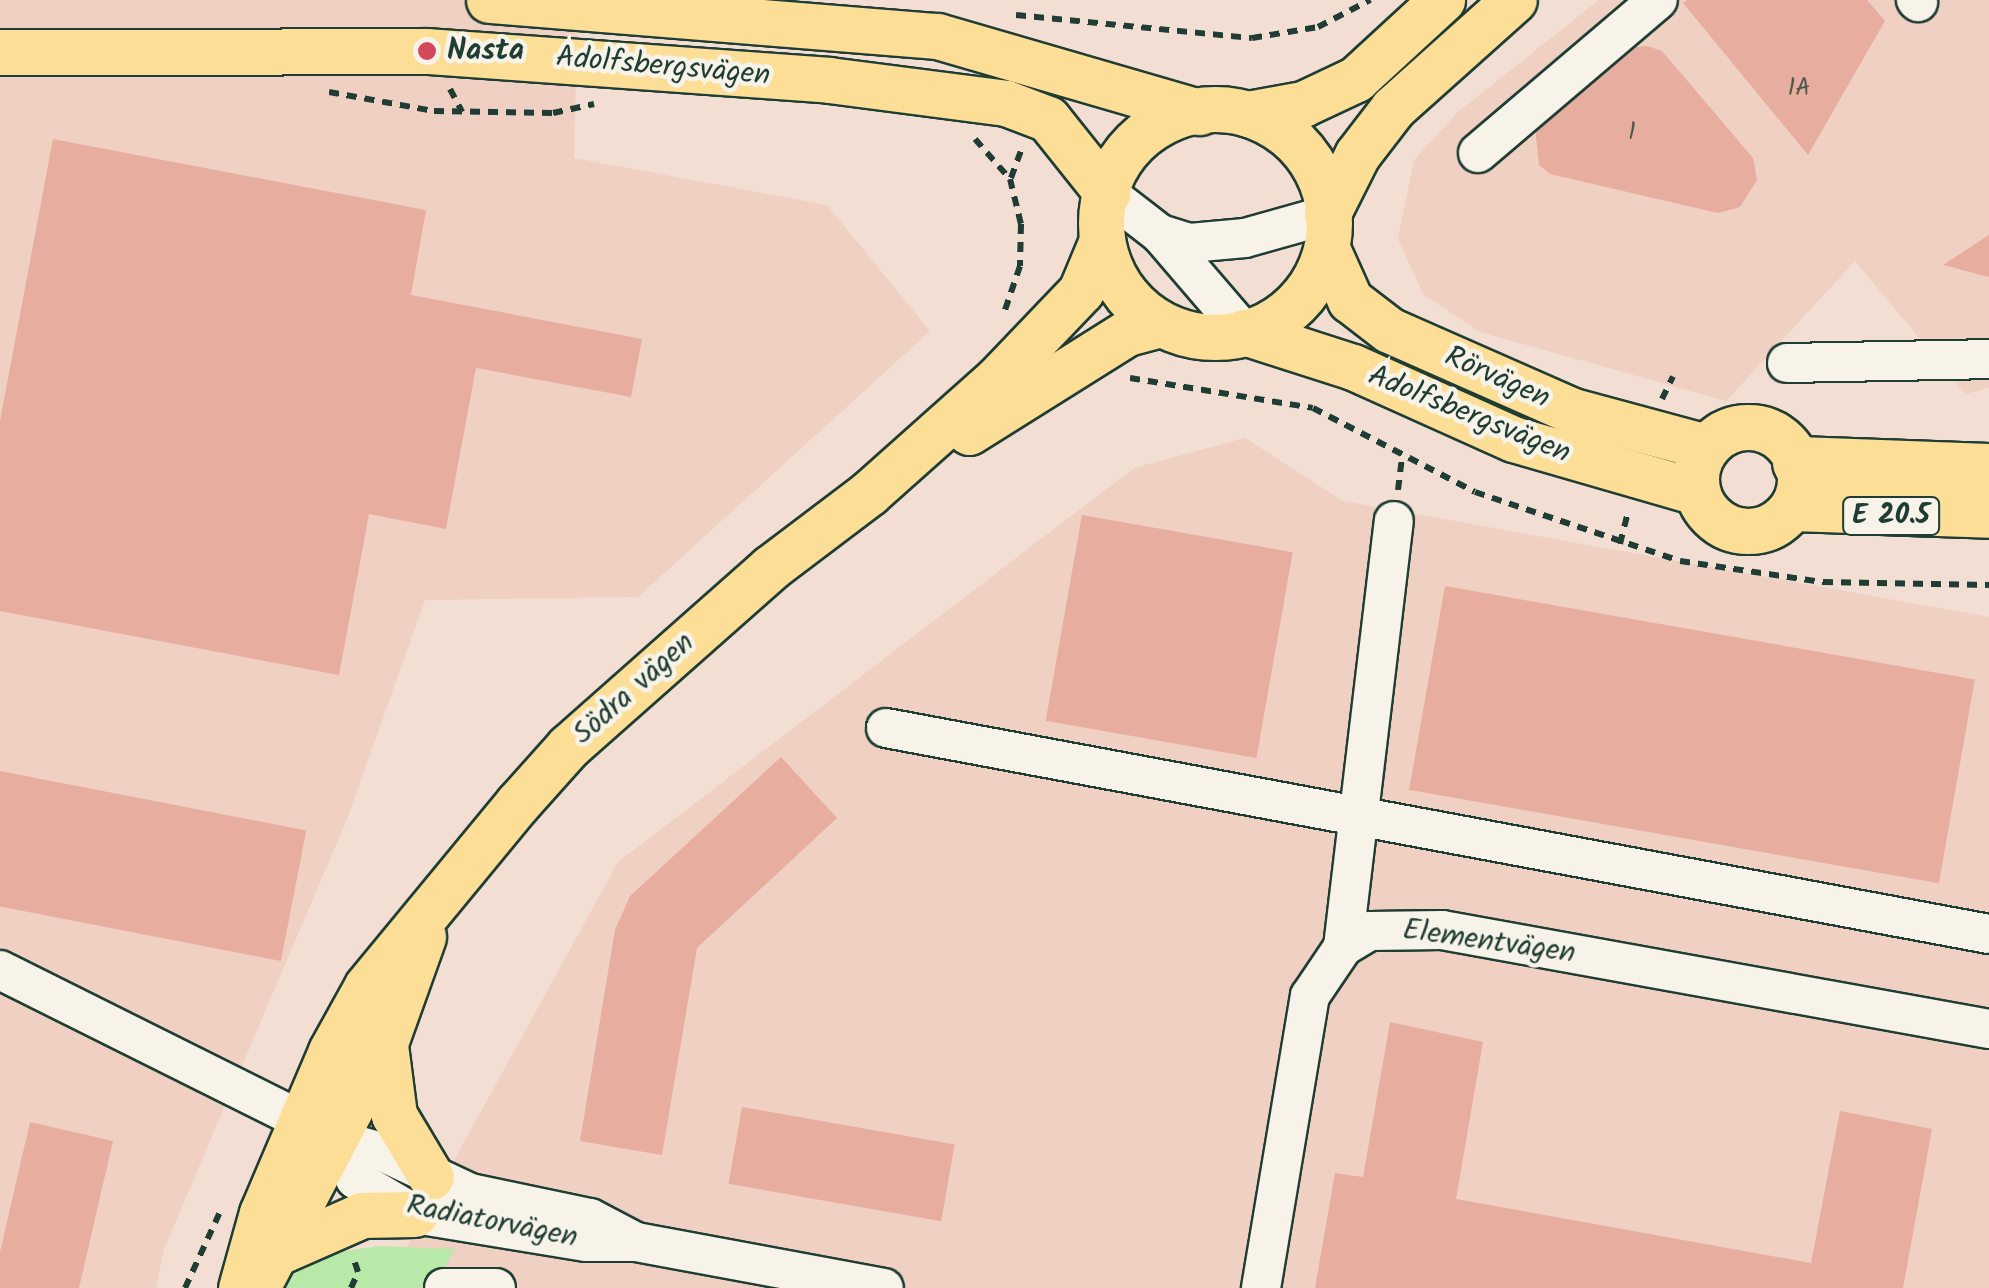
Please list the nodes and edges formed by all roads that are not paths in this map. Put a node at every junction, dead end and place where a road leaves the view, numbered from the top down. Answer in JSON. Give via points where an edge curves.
{"nodes":[{"id":1,"x":490,"y":0,"type":"edge"},
{"id":2,"x":504,"y":0,"type":"edge"},
{"id":3,"x":1442,"y":0,"type":"edge"},
{"id":4,"x":1514,"y":0,"type":"edge"},
{"id":5,"x":1658,"y":0,"type":"edge"},
{"id":6,"x":0,"y":52,"type":"edge"},
{"id":7,"x":499,"y":55,"type":"junction"},
{"id":8,"x":1199,"y":112,"type":"junction"},
{"id":9,"x":1248,"y":114,"type":"junction"},
{"id":10,"x":1478,"y":153,"type":"dead end"},
{"id":11,"x":1107,"y":193,"type":"junction"},
{"id":12,"x":1328,"y":233,"type":"junction"},
{"id":13,"x":1160,"y":234,"type":"junction"},
{"id":14,"x":1101,"y":244,"type":"junction"},
{"id":15,"x":1156,"y":324,"type":"junction"},
{"id":16,"x":1244,"y":332,"type":"junction"},
{"id":17,"x":1989,"y":359,"type":"edge"},
{"id":18,"x":1787,"y":363,"type":"dead end"},
{"id":19,"x":1706,"y":447,"type":"junction"},
{"id":20,"x":1989,"y":470,"type":"edge"},
{"id":21,"x":1796,"y":486,"type":"junction"},
{"id":22,"x":868,"y":492,"type":"junction"},
{"id":23,"x":1696,"y":492,"type":"junction"},
{"id":24,"x":1989,"y":515,"type":"edge"},
{"id":25,"x":1394,"y":521,"type":"dead end"},
{"id":26,"x":886,"y":728,"type":"dead end"},
{"id":27,"x":1354,"y":812,"type":"junction"},
{"id":28,"x":431,"y":916,"type":"junction"},
{"id":29,"x":1989,"y":934,"type":"edge"},
{"id":30,"x":1343,"y":947,"type":"junction"},
{"id":31,"x":2,"y":978,"type":"edge"},
{"id":32,"x":1989,"y":1029,"type":"edge"},
{"id":33,"x":385,"y":1043,"type":"junction"},
{"id":34,"x":320,"y":1130,"type":"junction"},
{"id":35,"x":423,"y":1195,"type":"junction"},
{"id":36,"x":267,"y":1270,"type":"edge"},
{"id":37,"x":241,"y":1288,"type":"edge"},
{"id":38,"x":444,"y":1288,"type":"edge"},
{"id":39,"x":496,"y":1288,"type":"edge"},
{"id":40,"x":884,"y":1288,"type":"edge"},
{"id":41,"x":1261,"y":1288,"type":"edge"}],
"edges":[{"from":1,"to":2,"type":"main road","name":"Adolfsbergsvägen"},
{"from":2,"to":7,"type":"main road"},
{"from":2,"to":8,"type":"main road","name":"Adolfsbergsvägen","via":[[938,36]]},
{"from":3,"to":9,"type":"main road","via":[[1356,79],[1304,104]]},
{"from":4,"to":12,"type":"main road","via":[[1393,108],[1357,156]]},
{"from":5,"to":10,"type":"street"},
{"from":6,"to":7,"type":"main road","name":"Adolfsbergsvägen","via":[[200,48]]},
{"from":7,"to":11,"type":"main road","name":"Adolfsbergsvägen","via":[[829,80],[1006,103],[1048,119]]},
{"from":8,"to":9,"type":"main road"},
{"from":8,"to":11,"type":"main road","via":[[1137,138]]},
{"from":9,"to":12,"type":"main road","name":"Rörvägen","via":[[1286,130],[1312,160]]},
{"from":11,"to":13,"type":"street"},
{"from":11,"to":14,"type":"main road"},
{"from":12,"to":13,"type":"street","via":[[1190,242]]},
{"from":12,"to":16,"type":"main road","via":[[1320,276],[1295,304]]},
{"from":12,"to":19,"type":"main road","name":"Rörvägen","via":[[1350,300],[1389,330],[1572,411]]},
{"from":13,"to":16,"type":"street"},
{"from":14,"to":15,"type":"main road","via":[[1124,296]]},
{"from":14,"to":22,"type":"main road","name":"Södra vägen","via":[[1067,308]]},
{"from":15,"to":16,"type":"main road","name":"Adolfsbergsvägen"},
{"from":15,"to":22,"type":"main road","name":"Södra vägen","via":[[1127,333]]},
{"from":16,"to":23,"type":"main road","name":"Adolfsbergsvägen","via":[[1353,368],[1513,439]]},
{"from":17,"to":18,"type":"street"},
{"from":19,"to":21,"type":"main road","via":[[1728,430],[1758,428],[1781,438]]},
{"from":19,"to":23,"type":"main road"},
{"from":20,"to":21,"type":"highway","number":"E 20.5"},
{"from":21,"to":23,"type":"main road","via":[[1771,528],[1738,532],[1713,520]]},
{"from":21,"to":24,"type":"main road","number":"E 20.5"},
{"from":22,"to":28,"type":"main road","name":"Södra vägen","via":[[770,568],[568,747]]},
{"from":25,"to":27,"type":"street"},
{"from":26,"to":27,"type":"street"},
{"from":27,"to":29,"type":"street"},
{"from":27,"to":30,"type":"street"},
{"from":28,"to":33,"type":"main road","name":"Södra vägen"},
{"from":28,"to":34,"type":"main road","name":"Södra vägen","via":[[367,986]]},
{"from":30,"to":32,"type":"street","name":"Elementvägen","via":[[1370,931],[1442,930]]},
{"from":30,"to":41,"type":"street","via":[[1310,996]]},
{"from":31,"to":34,"type":"street"},
{"from":33,"to":34,"type":"main road","name":"Södra vägen"},
{"from":33,"to":35,"type":"main road","via":[[394,1114]]},
{"from":34,"to":35,"type":"street","name":"Radiatorvägen","via":[[355,1179]]},
{"from":34,"to":36,"type":"main road","name":"Södra vägen"},
{"from":34,"to":37,"type":"main road","name":"Södra vägen","via":[[262,1213]]},
{"from":35,"to":36,"type":"main road","via":[[362,1215]]},
{"from":35,"to":40,"type":"street","name":"Radiatorvägen","via":[[586,1242],[636,1242]]},
{"from":38,"to":39,"type":"street"}]}
